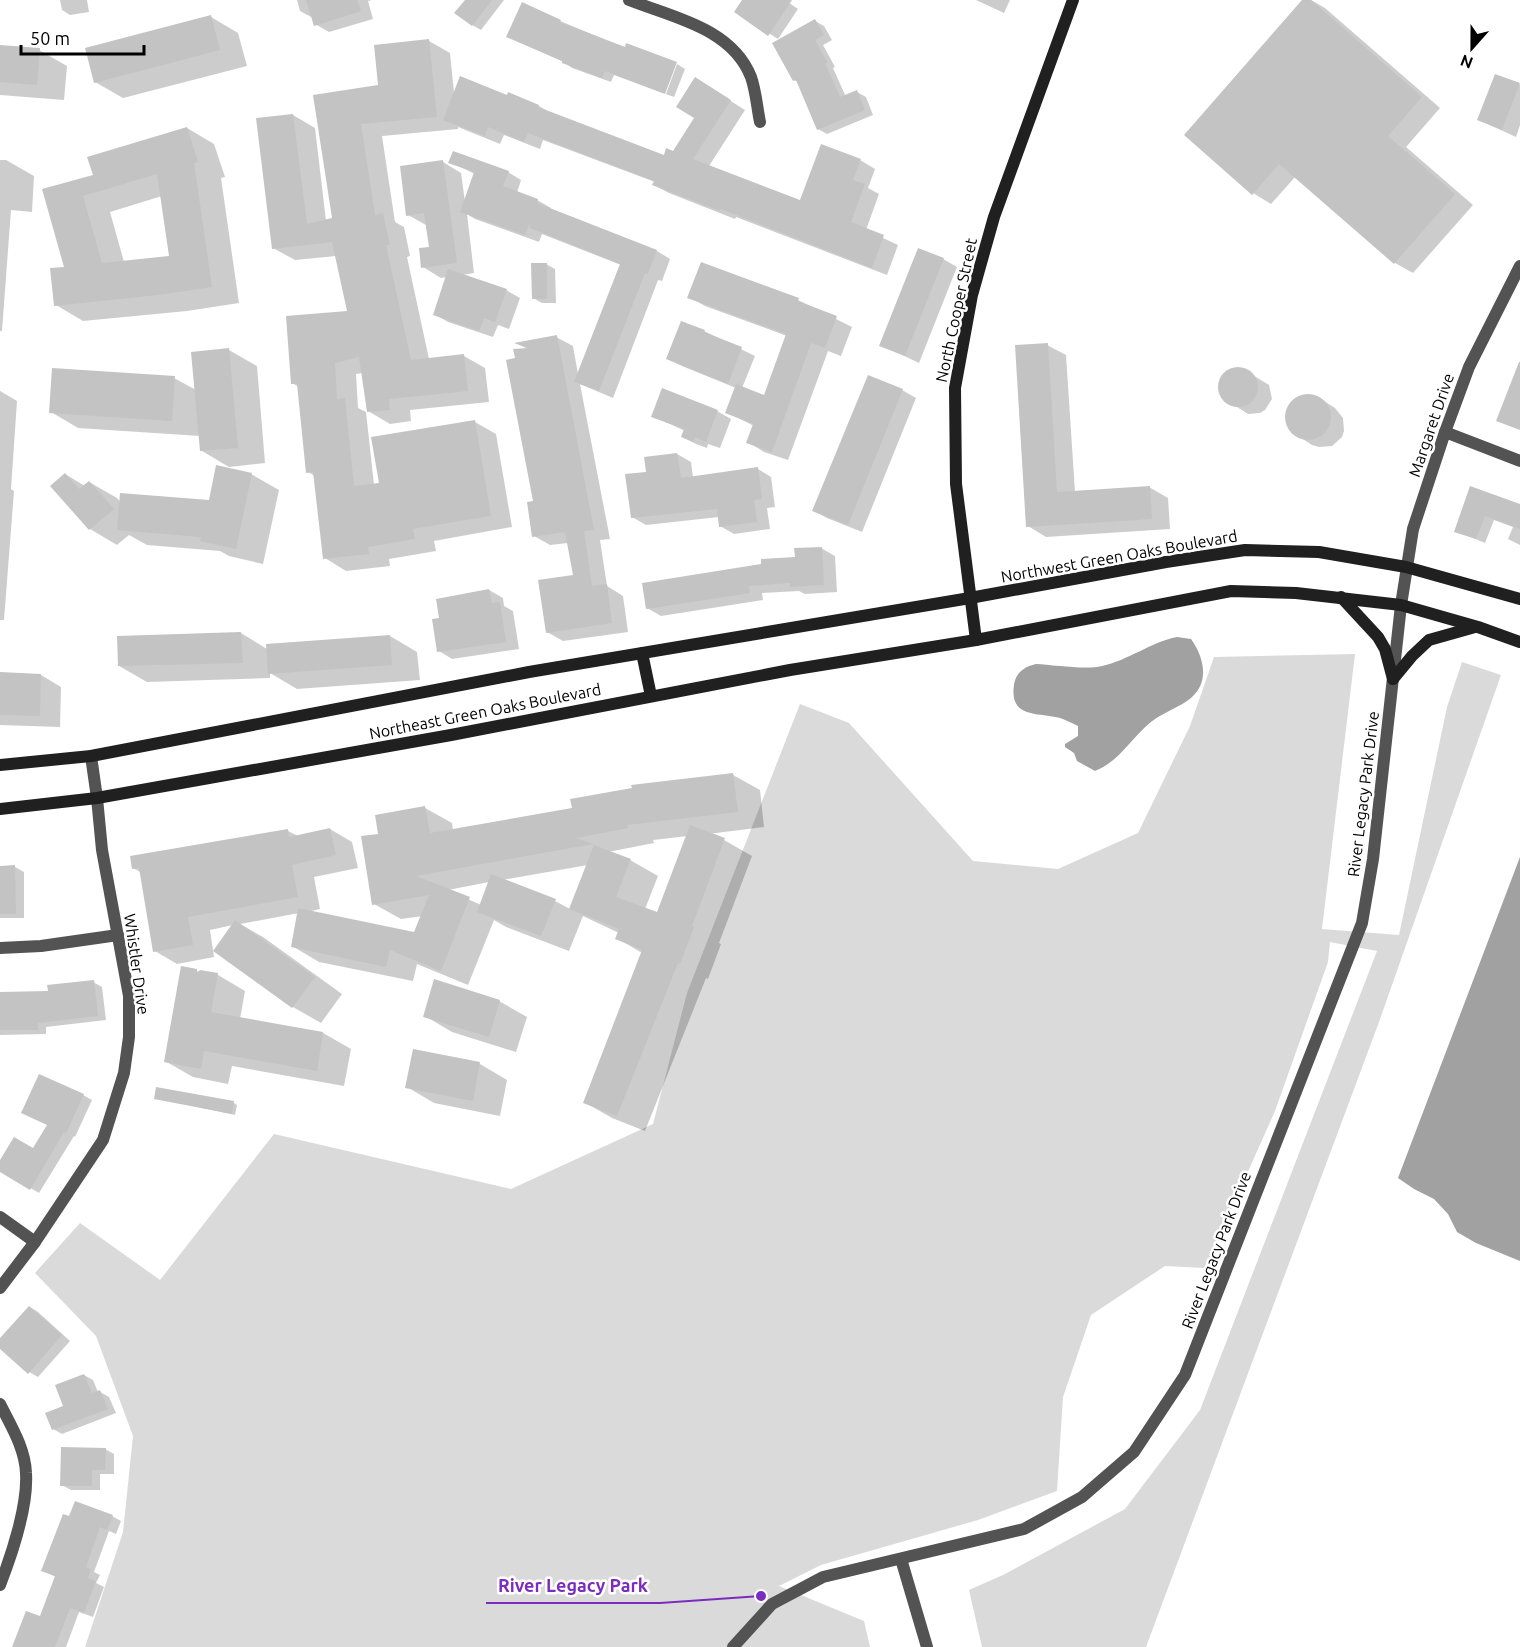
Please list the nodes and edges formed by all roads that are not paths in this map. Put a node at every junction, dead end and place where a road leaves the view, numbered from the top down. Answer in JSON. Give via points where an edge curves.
{"nodes":[{"id":1,"x":629,"y":0,"type":"edge"},
{"id":2,"x":1073,"y":0,"type":"edge"},
{"id":3,"x":760,"y":123,"type":"dead end"},
{"id":4,"x":1520,"y":266,"type":"edge"},
{"id":5,"x":1445,"y":432,"type":"junction"},
{"id":6,"x":1520,"y":461,"type":"edge"},
{"id":7,"x":1406,"y":567,"type":"junction"},
{"id":8,"x":1341,"y":597,"type":"junction"},
{"id":9,"x":970,"y":598,"type":"junction"},
{"id":10,"x":1520,"y":599,"type":"edge"},
{"id":11,"x":1401,"y":605,"type":"junction"},
{"id":12,"x":1478,"y":627,"type":"junction"},
{"id":13,"x":976,"y":640,"type":"junction"},
{"id":14,"x":1520,"y":642,"type":"edge"},
{"id":15,"x":642,"y":653,"type":"junction"},
{"id":16,"x":1393,"y":679,"type":"junction"},
{"id":17,"x":651,"y":696,"type":"junction"},
{"id":18,"x":91,"y":756,"type":"junction"},
{"id":19,"x":0,"y":765,"type":"edge"},
{"id":20,"x":98,"y":798,"type":"junction"},
{"id":21,"x":0,"y":809,"type":"edge"},
{"id":22,"x":118,"y":935,"type":"junction"},
{"id":23,"x":0,"y":948,"type":"edge"},
{"id":24,"x":0,"y":1217,"type":"edge"},
{"id":25,"x":35,"y":1242,"type":"junction"},
{"id":26,"x":0,"y":1288,"type":"edge"},
{"id":27,"x":0,"y":1404,"type":"edge"},
{"id":28,"x":901,"y":1559,"type":"junction"},
{"id":29,"x":0,"y":1585,"type":"edge"},
{"id":30,"x":732,"y":1647,"type":"edge"},
{"id":31,"x":927,"y":1647,"type":"edge"}],
"edges":[{"from":1,"to":3,"type":"street","via":[[713,32],[745,66]]},
{"from":2,"to":9,"type":"main road","name":"North Cooper Street","via":[[994,217],[972,295],[954,388],[956,484]]},
{"from":4,"to":5,"type":"street","name":"Margaret Drive","via":[[1469,367]]},
{"from":5,"to":6,"type":"street"},
{"from":5,"to":7,"type":"street","name":"Margaret Drive","via":[[1413,529]]},
{"from":7,"to":9,"type":"main road","name":"Northwest Green Oaks Boulevard","via":[[1319,552],[1245,550]]},
{"from":7,"to":10,"type":"main road","name":"Northwest Green Oaks Boulevard"},
{"from":7,"to":11,"type":"street","name":"Margaret Drive"},
{"from":8,"to":11,"type":"main road"},
{"from":8,"to":13,"type":"main road","via":[[1231,591]]},
{"from":8,"to":16,"type":"main road","via":[[1378,637]]},
{"from":9,"to":13,"type":"main road","name":"North Cooper Street"},
{"from":9,"to":15,"type":"main road","name":"Northeast Green Oaks Boulevard"},
{"from":11,"to":12,"type":"main road"},
{"from":11,"to":16,"type":"street","name":"River Legacy Park Drive"},
{"from":12,"to":14,"type":"main road"},
{"from":12,"to":16,"type":"main road","via":[[1430,640]]},
{"from":13,"to":17,"type":"main road","name":"Northeast Green Oaks Boulevard"},
{"from":15,"to":17,"type":"main road"},
{"from":15,"to":18,"type":"main road","name":"Northeast Green Oaks Boulevard"},
{"from":16,"to":28,"type":"street","name":"River Legacy Park Drive","via":[[1362,923],[1185,1375],[1134,1452],[1082,1497],[1024,1529]]},
{"from":17,"to":20,"type":"main road","name":"Northeast Green Oaks Boulevard"},
{"from":18,"to":19,"type":"main road","name":"Northeast Green Oaks Boulevard"},
{"from":18,"to":20,"type":"street","name":"Whistler Drive"},
{"from":20,"to":21,"type":"main road","name":"Northeast Green Oaks Boulevard"},
{"from":20,"to":22,"type":"street","name":"Whistler Drive","via":[[102,850]]},
{"from":22,"to":23,"type":"street"},
{"from":22,"to":25,"type":"street","name":"Whistler Drive","via":[[129,996],[124,1072],[103,1140]]},
{"from":24,"to":25,"type":"street"},
{"from":25,"to":26,"type":"street","name":"Whistler Drive"},
{"from":27,"to":29,"type":"street","via":[[18,1440],[26,1473],[22,1518]]},
{"from":28,"to":30,"type":"street","name":"River Legacy Park Drive","via":[[823,1577],[772,1604]]},
{"from":28,"to":31,"type":"street"}]}
